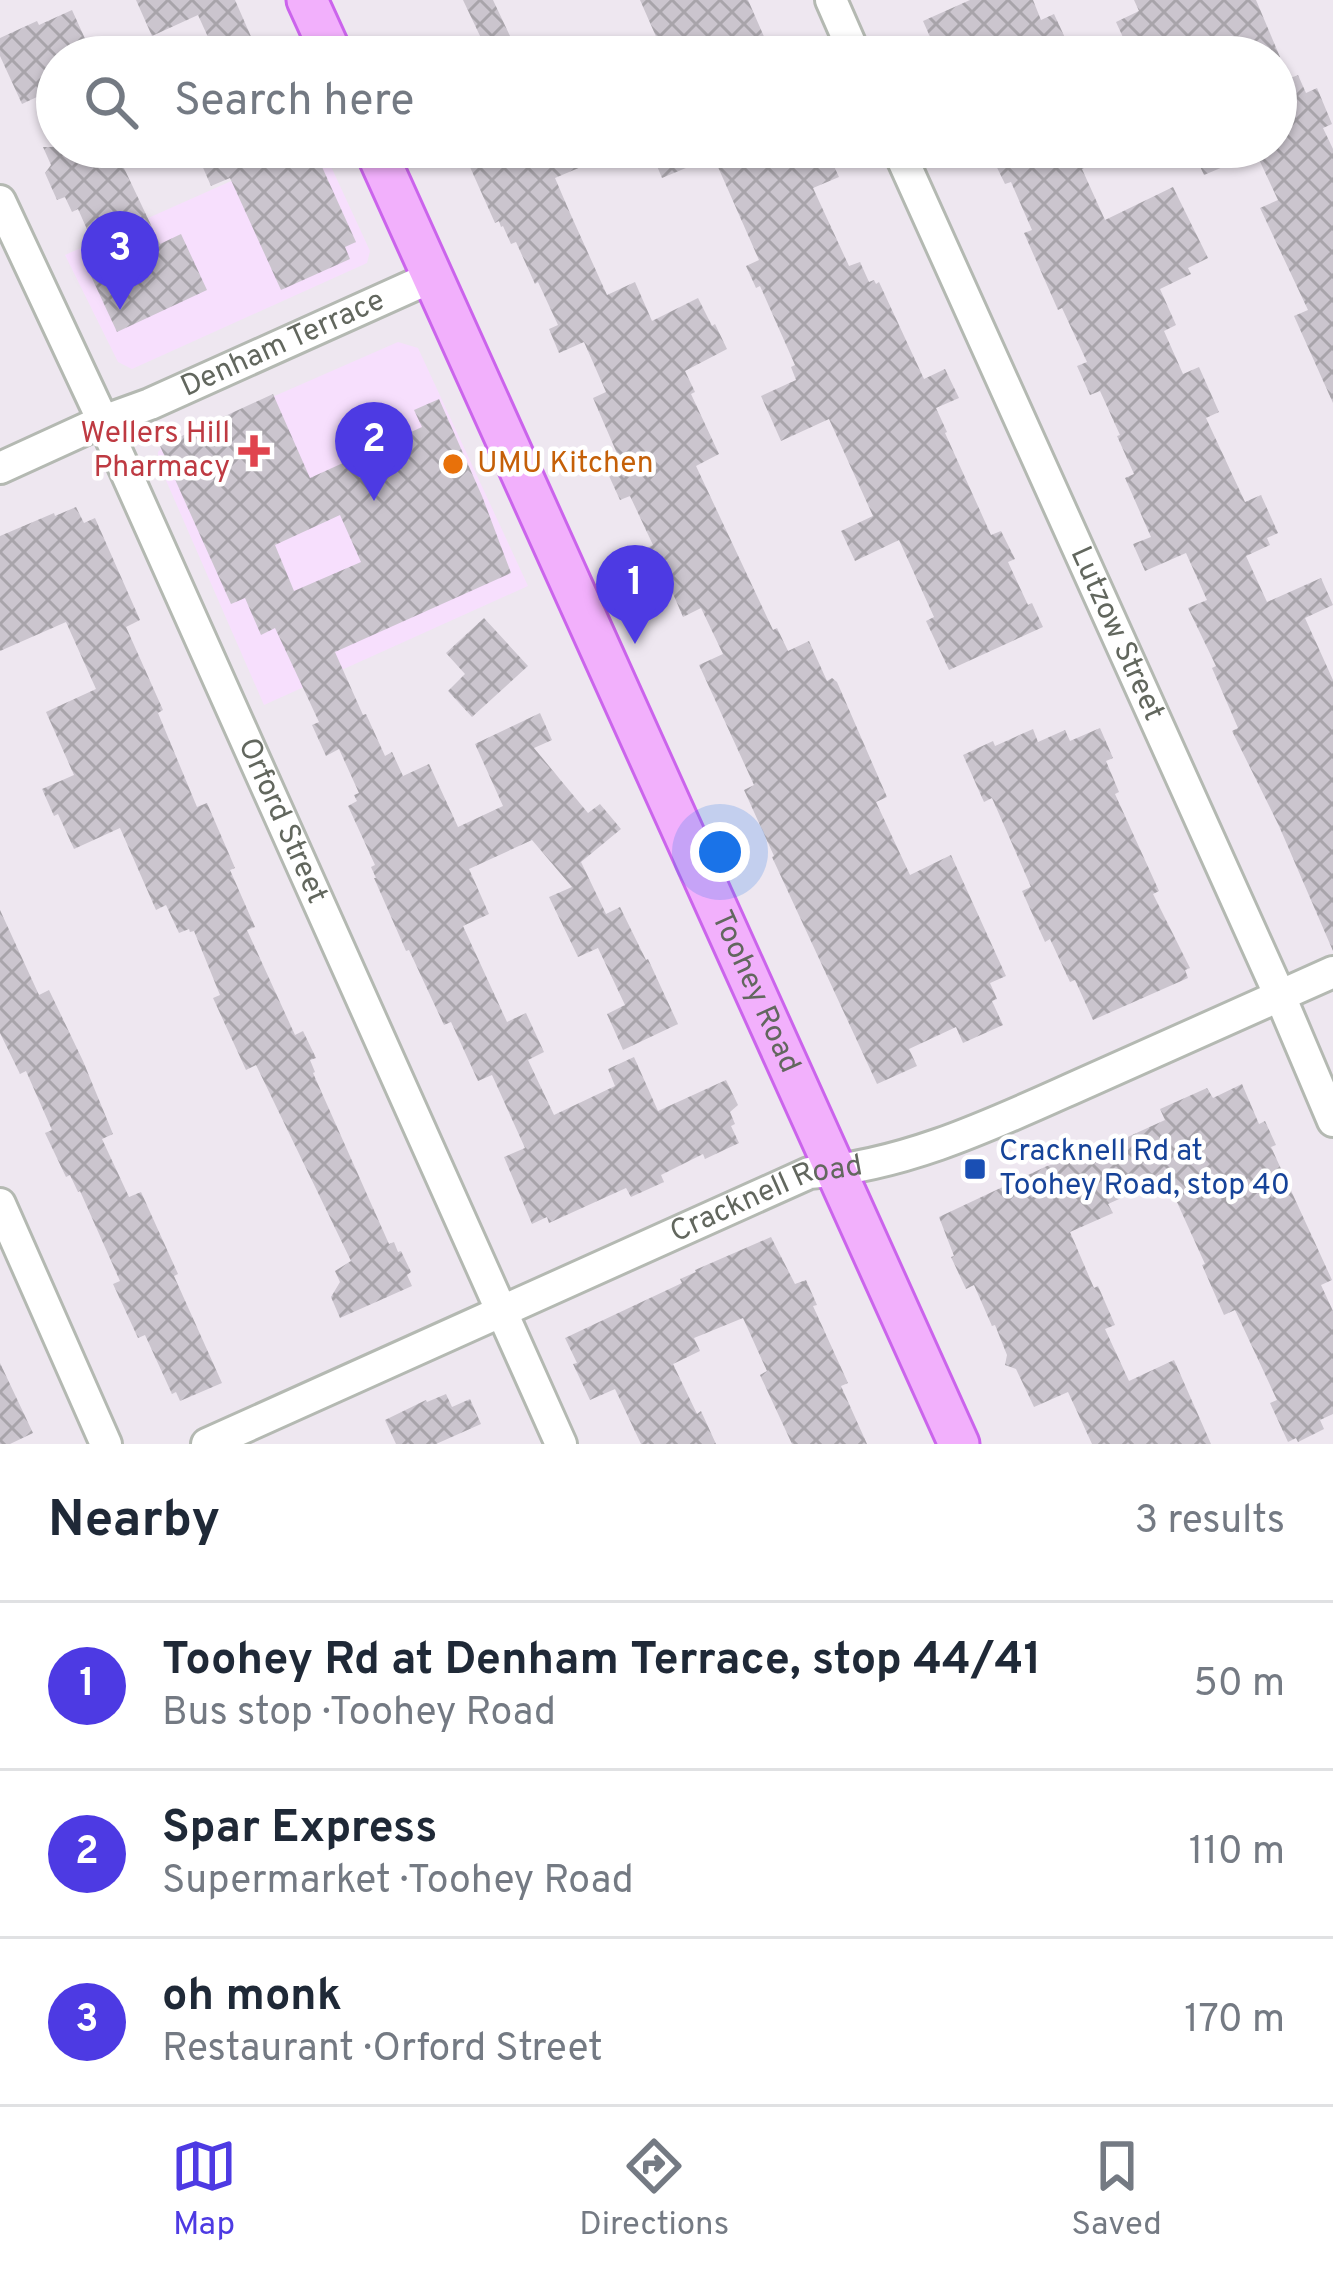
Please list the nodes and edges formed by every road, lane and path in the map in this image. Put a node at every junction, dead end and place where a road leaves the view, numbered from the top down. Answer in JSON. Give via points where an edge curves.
{"nodes":[{"id":1,"x":308,"y":0,"type":"edge"},
{"id":2,"x":831,"y":0,"type":"edge"},
{"id":3,"x":324,"y":36,"type":"edge"},
{"id":4,"x":847,"y":36,"type":"edge"},
{"id":5,"x":383,"y":168,"type":"edge"},
{"id":6,"x":906,"y":168,"type":"edge"},
{"id":7,"x":0,"y":201,"type":"edge"},
{"id":8,"x":432,"y":277,"type":"junction"},
{"id":9,"x":103,"y":421,"type":"junction"},
{"id":10,"x":0,"y":467,"type":"edge"},
{"id":11,"x":1333,"y":972,"type":"edge"},
{"id":12,"x":1280,"y":996,"type":"junction"},
{"id":13,"x":1333,"y":1120,"type":"edge"},
{"id":14,"x":836,"y":1171,"type":"junction"},
{"id":15,"x":0,"y":1204,"type":"edge"},
{"id":16,"x":501,"y":1311,"type":"junction"},
{"id":17,"x":106,"y":1444,"type":"edge"},
{"id":18,"x":207,"y":1444,"type":"edge"},
{"id":19,"x":561,"y":1444,"type":"edge"},
{"id":20,"x":959,"y":1444,"type":"edge"}],
"edges":[{"from":1,"to":3,"type":"main road"},
{"from":2,"to":4,"type":"street"},
{"from":5,"to":8,"type":"main road","name":"Toohey Road"},
{"from":6,"to":12,"type":"street","name":"Lutzow Street"},
{"from":7,"to":9,"type":"street","name":"Orford Street"},
{"from":8,"to":9,"type":"street","name":"Denham Terrace"},
{"from":8,"to":14,"type":"main road","name":"Toohey Road"},
{"from":9,"to":10,"type":"street","name":"Denham Terrace"},
{"from":9,"to":16,"type":"street","name":"Orford Street"},
{"from":11,"to":12,"type":"street","name":"Cracknell Road"},
{"from":12,"to":13,"type":"street","name":"Lutzow Street"},
{"from":12,"to":14,"type":"street","name":"Cracknell Road","via":[[1011,1116],[916,1153]]},
{"from":14,"to":16,"type":"street","name":"Cracknell Road","via":[[809,1173]]},
{"from":14,"to":20,"type":"main road","name":"Toohey Road"},
{"from":15,"to":17,"type":"street"},
{"from":16,"to":18,"type":"street","name":"Cracknell Road"},
{"from":16,"to":19,"type":"street","name":"Orford Street"}]}
